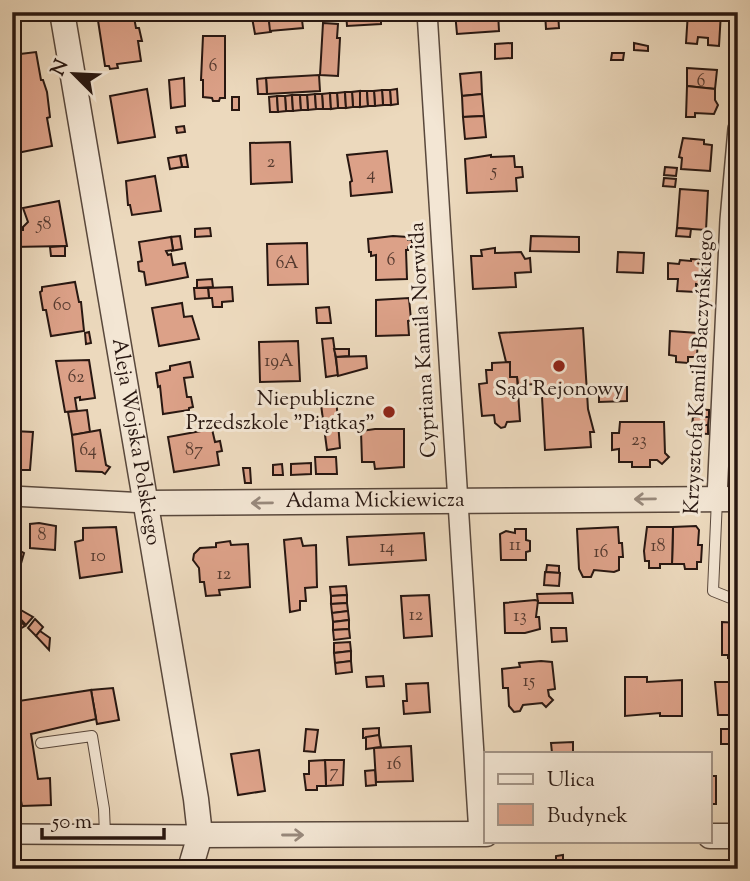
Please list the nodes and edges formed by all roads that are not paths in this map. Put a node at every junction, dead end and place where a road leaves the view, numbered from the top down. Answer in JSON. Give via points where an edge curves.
{"nodes":[{"id":1,"x":62,"y":12,"type":"edge"},
{"id":2,"x":427,"y":12,"type":"edge"},
{"id":3,"x":738,"y":129,"type":"edge"},
{"id":4,"x":12,"y":496,"type":"edge"},
{"id":5,"x":727,"y":498,"type":"edge"},
{"id":6,"x":457,"y":501,"type":"junction"},
{"id":7,"x":146,"y":503,"type":"junction"},
{"id":8,"x":738,"y":601,"type":"edge"},
{"id":9,"x":41,"y":743,"type":"dead end"},
{"id":10,"x":12,"y":834,"type":"edge"},
{"id":11,"x":105,"y":834,"type":"junction"},
{"id":12,"x":482,"y":834,"type":"edge"},
{"id":13,"x":200,"y":835,"type":"junction"},
{"id":14,"x":712,"y":836,"type":"edge"},
{"id":15,"x":738,"y":836,"type":"edge"},
{"id":16,"x":190,"y":869,"type":"edge"}],
"edges":[{"from":1,"to":7,"type":"street","name":"Aleja Wojska Polskiego"},
{"from":2,"to":6,"type":"street","name":"Cypriana Kamila Norwida"},
{"from":3,"to":5,"type":"street","name":"Krzysztofa Kamila Baczyńskiego","via":[[730,220]]},
{"from":4,"to":7,"type":"street","name":"Adama Mickiewicza"},
{"from":5,"to":6,"type":"street","name":"Adama Mickiewicza","one_way":true},
{"from":5,"to":8,"type":"lane","name":"Krzysztofa Kamila Baczyńskiego","via":[[713,591]]},
{"from":6,"to":7,"type":"street","name":"Adama Mickiewicza","one_way":true},
{"from":6,"to":12,"type":"street","name":"Cypriana Kamila Norwida"},
{"from":7,"to":13,"type":"street","name":"Aleja Wojska Polskiego"},
{"from":9,"to":11,"type":"lane","via":[[92,736]]},
{"from":10,"to":11,"type":"street"},
{"from":11,"to":13,"type":"street"},
{"from":13,"to":12,"type":"street","one_way":true},
{"from":13,"to":16,"type":"street","name":"Aleja Wojska Polskiego"},
{"from":14,"to":15,"type":"street"}]}
